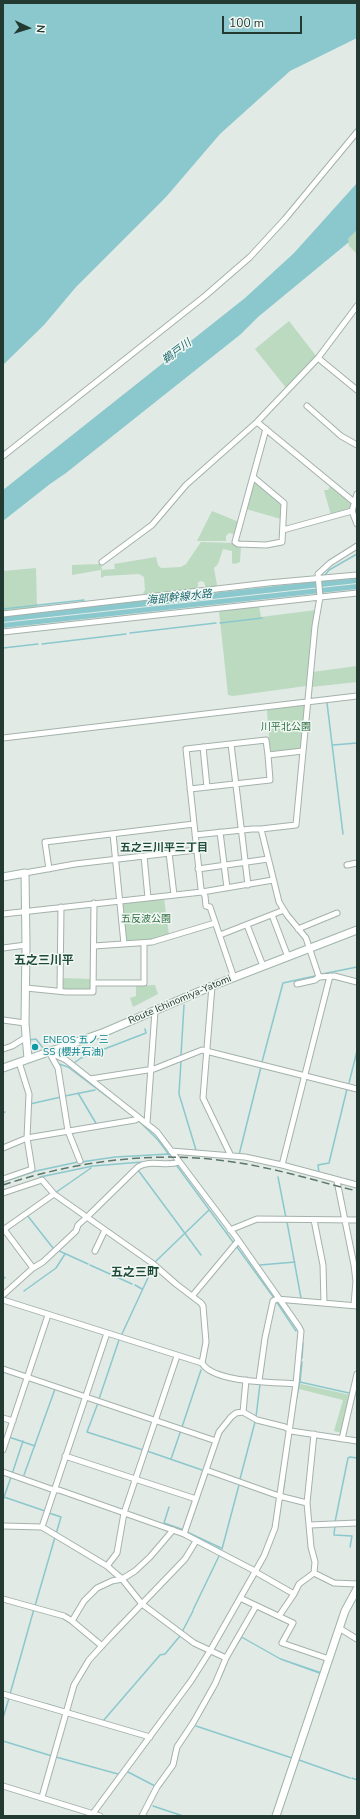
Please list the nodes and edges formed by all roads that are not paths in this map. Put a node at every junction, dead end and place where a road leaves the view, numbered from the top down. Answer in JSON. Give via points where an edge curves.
{"nodes":[{"id":1,"x":357,"y":132,"type":"edge"},
{"id":2,"x":356,"y":308,"type":"edge"},
{"id":3,"x":318,"y":358,"type":"junction"},
{"id":4,"x":357,"y":390,"type":"edge"},
{"id":5,"x":307,"y":406,"type":"dead end"},
{"id":6,"x":257,"y":422,"type":"junction"},
{"id":7,"x":266,"y":429,"type":"junction"},
{"id":8,"x":357,"y":444,"type":"edge"},
{"id":9,"x":3,"y":456,"type":"edge"},
{"id":10,"x":253,"y":477,"type":"junction"},
{"id":11,"x":357,"y":494,"type":"edge"},
{"id":12,"x":354,"y":502,"type":"junction"},
{"id":13,"x":352,"y":511,"type":"junction"},
{"id":14,"x":357,"y":524,"type":"edge"},
{"id":15,"x":283,"y":530,"type":"junction"},
{"id":16,"x":357,"y":546,"type":"edge"},
{"id":17,"x":102,"y":562,"type":"dead end"},
{"id":18,"x":357,"y":575,"type":"edge"},
{"id":19,"x":318,"y":578,"type":"junction"},
{"id":20,"x":357,"y":593,"type":"edge"},
{"id":21,"x":320,"y":596,"type":"junction"},
{"id":22,"x":3,"y":614,"type":"edge"},
{"id":23,"x":3,"y":632,"type":"edge"},
{"id":24,"x":357,"y":696,"type":"edge"},
{"id":25,"x":307,"y":702,"type":"junction"},
{"id":26,"x":3,"y":738,"type":"edge"},
{"id":27,"x":231,"y":744,"type":"junction"},
{"id":28,"x":203,"y":747,"type":"junction"},
{"id":29,"x":303,"y":751,"type":"junction"},
{"id":30,"x":268,"y":755,"type":"junction"},
{"id":31,"x":236,"y":784,"type":"junction"},
{"id":32,"x":207,"y":787,"type":"junction"},
{"id":33,"x":190,"y":788,"type":"junction"},
{"id":34,"x":194,"y":824,"type":"junction"},
{"id":35,"x":261,"y":829,"type":"junction"},
{"id":36,"x":242,"y":830,"type":"junction"},
{"id":37,"x":220,"y":832,"type":"junction"},
{"id":38,"x":113,"y":834,"type":"junction"},
{"id":39,"x":195,"y":835,"type":"junction"},
{"id":40,"x":196,"y":850,"type":"junction"},
{"id":41,"x":169,"y":853,"type":"junction"},
{"id":42,"x":144,"y":856,"type":"junction"},
{"id":43,"x":115,"y":859,"type":"junction"},
{"id":44,"x":268,"y":859,"type":"junction"},
{"id":45,"x":245,"y":862,"type":"junction"},
{"id":46,"x":357,"y":863,"type":"edge"},
{"id":47,"x":224,"y":865,"type":"junction"},
{"id":48,"x":347,"y":865,"type":"dead end"},
{"id":49,"x":50,"y":869,"type":"junction"},
{"id":50,"x":198,"y":869,"type":"junction"},
{"id":51,"x":25,"y":873,"type":"junction"},
{"id":52,"x":3,"y":877,"type":"edge"},
{"id":53,"x":273,"y":880,"type":"junction"},
{"id":54,"x":248,"y":885,"type":"junction"},
{"id":55,"x":227,"y":888,"type":"junction"},
{"id":56,"x":202,"y":892,"type":"junction"},
{"id":57,"x":174,"y":895,"type":"junction"},
{"id":58,"x":148,"y":898,"type":"junction"},
{"id":59,"x":121,"y":901,"type":"junction"},
{"id":60,"x":94,"y":903,"type":"junction"},
{"id":61,"x":60,"y":907,"type":"junction"},
{"id":62,"x":284,"y":910,"type":"junction"},
{"id":63,"x":26,"y":911,"type":"junction"},
{"id":64,"x":337,"y":913,"type":"dead end"},
{"id":65,"x":3,"y":914,"type":"edge"},
{"id":66,"x":272,"y":915,"type":"junction"},
{"id":67,"x":215,"y":923,"type":"junction"},
{"id":68,"x":247,"y":925,"type":"junction"},
{"id":69,"x":298,"y":929,"type":"junction"},
{"id":70,"x":357,"y":930,"type":"edge"},
{"id":71,"x":220,"y":935,"type":"junction"},
{"id":72,"x":144,"y":942,"type":"junction"},
{"id":73,"x":124,"y":944,"type":"junction"},
{"id":74,"x":26,"y":945,"type":"junction"},
{"id":75,"x":94,"y":946,"type":"junction"},
{"id":76,"x":3,"y":948,"type":"edge"},
{"id":77,"x":310,"y":948,"type":"junction"},
{"id":78,"x":288,"y":957,"type":"junction"},
{"id":79,"x":263,"y":966,"type":"junction"},
{"id":80,"x":319,"y":976,"type":"junction"},
{"id":81,"x":330,"y":976,"type":"junction"},
{"id":82,"x":234,"y":978,"type":"junction"},
{"id":83,"x":357,"y":982,"type":"edge"},
{"id":84,"x":93,"y":983,"type":"junction"},
{"id":85,"x":297,"y":984,"type":"dead end"},
{"id":86,"x":212,"y":986,"type":"junction"},
{"id":87,"x":26,"y":988,"type":"junction"},
{"id":88,"x":60,"y":991,"type":"junction"},
{"id":89,"x":155,"y":1011,"type":"junction"},
{"id":90,"x":3,"y":1020,"type":"edge"},
{"id":91,"x":25,"y":1023,"type":"junction"},
{"id":92,"x":25,"y":1038,"type":"junction"},
{"id":93,"x":3,"y":1049,"type":"edge"},
{"id":94,"x":207,"y":1051,"type":"junction"},
{"id":95,"x":49,"y":1052,"type":"junction"},
{"id":96,"x":28,"y":1059,"type":"junction"},
{"id":97,"x":19,"y":1062,"type":"junction"},
{"id":98,"x":3,"y":1068,"type":"edge"},
{"id":99,"x":151,"y":1069,"type":"junction"},
{"id":100,"x":305,"y":1076,"type":"junction"},
{"id":101,"x":90,"y":1079,"type":"junction"},
{"id":102,"x":357,"y":1089,"type":"edge"},
{"id":103,"x":139,"y":1118,"type":"junction"},
{"id":104,"x":147,"y":1123,"type":"junction"},
{"id":105,"x":68,"y":1131,"type":"junction"},
{"id":106,"x":27,"y":1138,"type":"junction"},
{"id":107,"x":3,"y":1148,"type":"edge"},
{"id":108,"x":171,"y":1151,"type":"junction"},
{"id":109,"x":231,"y":1156,"type":"junction"},
{"id":110,"x":80,"y":1161,"type":"dead end"},
{"id":111,"x":179,"y":1162,"type":"junction"},
{"id":112,"x":282,"y":1165,"type":"junction"},
{"id":113,"x":3,"y":1180,"type":"edge"},
{"id":114,"x":337,"y":1180,"type":"junction"},
{"id":115,"x":357,"y":1186,"type":"edge"},
{"id":116,"x":3,"y":1192,"type":"edge"},
{"id":117,"x":54,"y":1194,"type":"junction"},
{"id":118,"x":87,"y":1217,"type":"junction"},
{"id":119,"x":314,"y":1220,"type":"junction"},
{"id":120,"x":345,"y":1220,"type":"junction"},
{"id":121,"x":357,"y":1220,"type":"edge"},
{"id":122,"x":3,"y":1230,"type":"edge"},
{"id":123,"x":105,"y":1230,"type":"junction"},
{"id":124,"x":230,"y":1230,"type":"junction"},
{"id":125,"x":238,"y":1241,"type":"junction"},
{"id":126,"x":95,"y":1251,"type":"dead end"},
{"id":127,"x":33,"y":1268,"type":"junction"},
{"id":128,"x":3,"y":1295,"type":"edge"},
{"id":129,"x":193,"y":1295,"type":"junction"},
{"id":130,"x":3,"y":1300,"type":"edge"},
{"id":131,"x":277,"y":1300,"type":"junction"},
{"id":132,"x":324,"y":1303,"type":"junction"},
{"id":133,"x":355,"y":1305,"type":"edge"},
{"id":134,"x":48,"y":1315,"type":"junction"},
{"id":135,"x":107,"y":1334,"type":"junction"},
{"id":136,"x":177,"y":1356,"type":"junction"},
{"id":137,"x":202,"y":1363,"type":"junction"},
{"id":138,"x":3,"y":1369,"type":"edge"},
{"id":139,"x":357,"y":1374,"type":"edge"},
{"id":140,"x":27,"y":1377,"type":"junction"},
{"id":141,"x":246,"y":1380,"type":"junction"},
{"id":142,"x":259,"y":1381,"type":"junction"},
{"id":143,"x":296,"y":1384,"type":"junction"},
{"id":144,"x":86,"y":1396,"type":"junction"},
{"id":145,"x":242,"y":1412,"type":"junction"},
{"id":146,"x":3,"y":1418,"type":"edge"},
{"id":147,"x":155,"y":1420,"type":"junction"},
{"id":148,"x":13,"y":1421,"type":"junction"},
{"id":149,"x":288,"y":1429,"type":"junction"},
{"id":150,"x":314,"y":1434,"type":"junction"},
{"id":151,"x":342,"y":1439,"type":"junction"},
{"id":152,"x":216,"y":1441,"type":"junction"},
{"id":153,"x":357,"y":1441,"type":"edge"},
{"id":154,"x":3,"y":1450,"type":"edge"},
{"id":155,"x":65,"y":1456,"type":"junction"},
{"id":156,"x":206,"y":1470,"type":"junction"},
{"id":157,"x":3,"y":1472,"type":"edge"},
{"id":158,"x":136,"y":1479,"type":"junction"},
{"id":159,"x":54,"y":1490,"type":"junction"},
{"id":160,"x":279,"y":1496,"type":"junction"},
{"id":161,"x":196,"y":1499,"type":"junction"},
{"id":162,"x":307,"y":1503,"type":"junction"},
{"id":163,"x":124,"y":1513,"type":"junction"},
{"id":164,"x":357,"y":1523,"type":"edge"},
{"id":165,"x":310,"y":1525,"type":"junction"},
{"id":166,"x":3,"y":1526,"type":"edge"},
{"id":167,"x":42,"y":1526,"type":"junction"},
{"id":168,"x":173,"y":1530,"type":"junction"},
{"id":169,"x":184,"y":1534,"type":"junction"},
{"id":170,"x":196,"y":1541,"type":"junction"},
{"id":171,"x":107,"y":1566,"type":"junction"},
{"id":172,"x":255,"y":1570,"type":"junction"},
{"id":173,"x":314,"y":1572,"type":"junction"},
{"id":174,"x":122,"y":1579,"type":"junction"},
{"id":175,"x":357,"y":1584,"type":"edge"},
{"id":176,"x":357,"y":1589,"type":"edge"},
{"id":177,"x":294,"y":1594,"type":"junction"},
{"id":178,"x":240,"y":1598,"type":"junction"},
{"id":179,"x":3,"y":1599,"type":"edge"},
{"id":180,"x":142,"y":1604,"type":"junction"},
{"id":181,"x":256,"y":1606,"type":"junction"},
{"id":182,"x":279,"y":1616,"type":"junction"},
{"id":183,"x":72,"y":1621,"type":"junction"},
{"id":184,"x":339,"y":1628,"type":"junction"},
{"id":185,"x":357,"y":1639,"type":"edge"},
{"id":186,"x":102,"y":1646,"type":"junction"},
{"id":187,"x":210,"y":1652,"type":"junction"},
{"id":188,"x":226,"y":1658,"type":"junction"},
{"id":189,"x":329,"y":1659,"type":"junction"},
{"id":190,"x":3,"y":1694,"type":"edge"},
{"id":191,"x":67,"y":1713,"type":"junction"},
{"id":192,"x":150,"y":1737,"type":"junction"},
{"id":193,"x":3,"y":1786,"type":"edge"},
{"id":194,"x":42,"y":1797,"type":"junction"},
{"id":195,"x":92,"y":1814,"type":"edge"},
{"id":196,"x":100,"y":1816,"type":"edge"},
{"id":197,"x":142,"y":1816,"type":"edge"},
{"id":198,"x":276,"y":1816,"type":"edge"}],
"edges":[{"from":1,"to":9,"type":"street","via":[[250,257],[205,296]]},
{"from":2,"to":3,"type":"street"},
{"from":3,"to":4,"type":"street"},
{"from":3,"to":6,"type":"street"},
{"from":5,"to":8,"type":"street","via":[[341,436]]},
{"from":6,"to":7,"type":"street"},
{"from":6,"to":17,"type":"street","via":[[186,485],[152,525]]},
{"from":7,"to":10,"type":"street"},
{"from":7,"to":12,"type":"street"},
{"from":10,"to":15,"type":"street","via":[[284,503]]},
{"from":10,"to":15,"type":"street","via":[[235,542],[266,545],[282,542]]},
{"from":11,"to":12,"type":"street"},
{"from":12,"to":13,"type":"street"},
{"from":13,"to":14,"type":"street"},
{"from":13,"to":15,"type":"street"},
{"from":16,"to":19,"type":"street","via":[[322,570]]},
{"from":18,"to":19,"type":"street"},
{"from":19,"to":21,"type":"street"},
{"from":19,"to":22,"type":"street"},
{"from":20,"to":21,"type":"street"},
{"from":21,"to":23,"type":"street"},
{"from":21,"to":25,"type":"street"},
{"from":24,"to":25,"type":"street"},
{"from":25,"to":26,"type":"street"},
{"from":25,"to":29,"type":"street"},
{"from":27,"to":28,"type":"street"},
{"from":27,"to":30,"type":"street","via":[[266,740]]},
{"from":27,"to":31,"type":"street"},
{"from":28,"to":32,"type":"street"},
{"from":28,"to":33,"type":"street","via":[[186,749]]},
{"from":29,"to":30,"type":"street"},
{"from":29,"to":35,"type":"street","via":[[296,825]]},
{"from":30,"to":31,"type":"street","via":[[270,780]]},
{"from":31,"to":32,"type":"street"},
{"from":31,"to":36,"type":"street"},
{"from":32,"to":33,"type":"street"},
{"from":33,"to":34,"type":"street"},
{"from":34,"to":38,"type":"street"},
{"from":34,"to":39,"type":"street"},
{"from":35,"to":36,"type":"street"},
{"from":35,"to":44,"type":"street"},
{"from":36,"to":37,"type":"street"},
{"from":36,"to":45,"type":"street"},
{"from":37,"to":39,"type":"street"},
{"from":37,"to":47,"type":"street"},
{"from":38,"to":43,"type":"street"},
{"from":38,"to":49,"type":"street","via":[[45,842]]},
{"from":39,"to":40,"type":"street"},
{"from":40,"to":41,"type":"street"},
{"from":40,"to":50,"type":"street"},
{"from":41,"to":42,"type":"street"},
{"from":41,"to":57,"type":"street"},
{"from":42,"to":43,"type":"street"},
{"from":42,"to":58,"type":"street"},
{"from":43,"to":49,"type":"street"},
{"from":43,"to":59,"type":"street"},
{"from":44,"to":45,"type":"street"},
{"from":44,"to":53,"type":"street"},
{"from":45,"to":47,"type":"street"},
{"from":45,"to":54,"type":"street"},
{"from":46,"to":48,"type":"street"},
{"from":47,"to":50,"type":"street"},
{"from":47,"to":55,"type":"street"},
{"from":49,"to":51,"type":"street"},
{"from":50,"to":56,"type":"street"},
{"from":51,"to":52,"type":"street"},
{"from":51,"to":63,"type":"street"},
{"from":53,"to":54,"type":"street"},
{"from":53,"to":62,"type":"street"},
{"from":54,"to":55,"type":"street"},
{"from":55,"to":56,"type":"street"},
{"from":56,"to":57,"type":"street"},
{"from":56,"to":67,"type":"street"},
{"from":57,"to":58,"type":"street"},
{"from":58,"to":59,"type":"street"},
{"from":59,"to":60,"type":"street"},
{"from":59,"to":73,"type":"street"},
{"from":60,"to":61,"type":"street"},
{"from":60,"to":75,"type":"street"},
{"from":61,"to":63,"type":"street"},
{"from":61,"to":88,"type":"street"},
{"from":62,"to":66,"type":"street"},
{"from":62,"to":69,"type":"street"},
{"from":63,"to":65,"type":"street"},
{"from":63,"to":74,"type":"street"},
{"from":64,"to":69,"type":"street"},
{"from":66,"to":68,"type":"street"},
{"from":66,"to":78,"type":"street"},
{"from":67,"to":71,"type":"street"},
{"from":67,"to":72,"type":"street","via":[[152,942]]},
{"from":68,"to":71,"type":"street"},
{"from":68,"to":79,"type":"street"},
{"from":69,"to":77,"type":"street"},
{"from":70,"to":77,"type":"street","name":"Route Ichinomiya-Yatomi"},
{"from":71,"to":82,"type":"street"},
{"from":72,"to":73,"type":"street"},
{"from":72,"to":84,"type":"street","via":[[144,983]]},
{"from":73,"to":75,"type":"street"},
{"from":74,"to":76,"type":"street"},
{"from":74,"to":87,"type":"street"},
{"from":75,"to":84,"type":"street"},
{"from":77,"to":78,"type":"street","name":"Route Ichinomiya-Yatomi"},
{"from":77,"to":80,"type":"street"},
{"from":78,"to":79,"type":"street","name":"Route Ichinomiya-Yatomi"},
{"from":79,"to":82,"type":"street","name":"Route Ichinomiya-Yatomi"},
{"from":80,"to":81,"type":"street"},
{"from":80,"to":85,"type":"street","via":[[315,980]]},
{"from":81,"to":83,"type":"street"},
{"from":81,"to":100,"type":"street"},
{"from":82,"to":86,"type":"street","name":"Route Ichinomiya-Yatomi"},
{"from":84,"to":88,"type":"street","via":[[93,992]]},
{"from":86,"to":89,"type":"street","name":"Route Ichinomiya-Yatomi"},
{"from":86,"to":94,"type":"street"},
{"from":87,"to":88,"type":"street"},
{"from":87,"to":91,"type":"street"},
{"from":89,"to":95,"type":"street","name":"Route Ichinomiya-Yatomi"},
{"from":89,"to":99,"type":"street"},
{"from":90,"to":91,"type":"street"},
{"from":91,"to":92,"type":"street"},
{"from":92,"to":93,"type":"street"},
{"from":92,"to":96,"type":"street"},
{"from":94,"to":99,"type":"street","via":[[202,1050]]},
{"from":94,"to":100,"type":"street"},
{"from":94,"to":109,"type":"street","via":[[203,1098]]},
{"from":95,"to":96,"type":"street","name":"Route Ichinomiya-Yatomi"},
{"from":95,"to":101,"type":"street","via":[[58,1055]]},
{"from":95,"to":105,"type":"street","via":[[58,1068]]},
{"from":96,"to":97,"type":"street","name":"Route Ichinomiya-Yatomi"},
{"from":97,"to":98,"type":"street","name":"Route Ichinomiya-Yatomi"},
{"from":97,"to":106,"type":"street","via":[[29,1094]]},
{"from":99,"to":101,"type":"street"},
{"from":99,"to":104,"type":"street"},
{"from":100,"to":102,"type":"street"},
{"from":100,"to":112,"type":"street"},
{"from":101,"to":103,"type":"street"},
{"from":103,"to":104,"type":"street"},
{"from":103,"to":105,"type":"street"},
{"from":104,"to":108,"type":"street"},
{"from":105,"to":106,"type":"street"},
{"from":105,"to":110,"type":"street"},
{"from":106,"to":107,"type":"street"},
{"from":106,"to":113,"type":"street","via":[[32,1170]]},
{"from":108,"to":109,"type":"street"},
{"from":108,"to":111,"type":"street"},
{"from":109,"to":112,"type":"street"},
{"from":111,"to":118,"type":"street","via":[[141,1165]]},
{"from":111,"to":124,"type":"street"},
{"from":112,"to":114,"type":"street"},
{"from":114,"to":115,"type":"street"},
{"from":114,"to":120,"type":"street"},
{"from":116,"to":117,"type":"street","via":[[42,1180]]},
{"from":117,"to":118,"type":"street"},
{"from":117,"to":122,"type":"street"},
{"from":118,"to":123,"type":"street"},
{"from":118,"to":127,"type":"street","via":[[78,1225],[76,1231]]},
{"from":119,"to":120,"type":"street"},
{"from":119,"to":124,"type":"street","via":[[257,1220]]},
{"from":119,"to":132,"type":"street","via":[[323,1264]]},
{"from":120,"to":121,"type":"street"},
{"from":120,"to":133,"type":"street","via":[[356,1281]]},
{"from":122,"to":127,"type":"street"},
{"from":123,"to":126,"type":"street"},
{"from":123,"to":129,"type":"street"},
{"from":124,"to":125,"type":"street"},
{"from":125,"to":129,"type":"street"},
{"from":125,"to":131,"type":"street"},
{"from":127,"to":128,"type":"street"},
{"from":129,"to":137,"type":"street","via":[[203,1306],[206,1324]]},
{"from":130,"to":134,"type":"street"},
{"from":131,"to":132,"type":"street"},
{"from":131,"to":142,"type":"street","via":[[265,1338]]},
{"from":131,"to":143,"type":"street","via":[[301,1331]]},
{"from":132,"to":133,"type":"street"},
{"from":134,"to":135,"type":"street"},
{"from":134,"to":140,"type":"street"},
{"from":135,"to":136,"type":"street"},
{"from":135,"to":144,"type":"street"},
{"from":136,"to":137,"type":"street"},
{"from":136,"to":147,"type":"street"},
{"from":137,"to":141,"type":"street","via":[[204,1368],[219,1375]]},
{"from":138,"to":140,"type":"street"},
{"from":139,"to":151,"type":"street"},
{"from":140,"to":144,"type":"street"},
{"from":140,"to":148,"type":"street"},
{"from":141,"to":142,"type":"street"},
{"from":141,"to":145,"type":"street"},
{"from":142,"to":143,"type":"street"},
{"from":143,"to":149,"type":"street"},
{"from":144,"to":147,"type":"street"},
{"from":144,"to":155,"type":"street"},
{"from":145,"to":149,"type":"street","via":[[257,1420]]},
{"from":145,"to":152,"type":"street","via":[[236,1413],[225,1422]]},
{"from":146,"to":148,"type":"street"},
{"from":147,"to":152,"type":"street"},
{"from":147,"to":158,"type":"street"},
{"from":148,"to":154,"type":"street"},
{"from":149,"to":150,"type":"street"},
{"from":149,"to":160,"type":"street"},
{"from":150,"to":151,"type":"street"},
{"from":150,"to":162,"type":"street"},
{"from":151,"to":153,"type":"street"},
{"from":152,"to":156,"type":"street"},
{"from":155,"to":158,"type":"street"},
{"from":155,"to":159,"type":"street"},
{"from":156,"to":160,"type":"street"},
{"from":156,"to":161,"type":"street"},
{"from":157,"to":159,"type":"street"},
{"from":158,"to":161,"type":"street"},
{"from":158,"to":163,"type":"street"},
{"from":159,"to":163,"type":"street"},
{"from":159,"to":167,"type":"street"},
{"from":160,"to":162,"type":"street"},
{"from":160,"to":172,"type":"street","via":[[275,1528],[264,1556]]},
{"from":161,"to":169,"type":"street"},
{"from":162,"to":165,"type":"street"},
{"from":163,"to":168,"type":"street"},
{"from":163,"to":171,"type":"street","via":[[117,1553]]},
{"from":164,"to":165,"type":"street"},
{"from":165,"to":173,"type":"street"},
{"from":166,"to":167,"type":"street"},
{"from":167,"to":171,"type":"street"},
{"from":168,"to":169,"type":"street"},
{"from":168,"to":174,"type":"street","via":[[150,1557]]},
{"from":169,"to":170,"type":"street"},
{"from":170,"to":172,"type":"street"},
{"from":170,"to":180,"type":"street","via":[[185,1559]]},
{"from":171,"to":174,"type":"street"},
{"from":172,"to":177,"type":"street"},
{"from":172,"to":178,"type":"street"},
{"from":173,"to":175,"type":"street","via":[[334,1583]]},
{"from":173,"to":177,"type":"street","via":[[299,1584]]},
{"from":174,"to":180,"type":"street"},
{"from":174,"to":183,"type":"street","via":[[97,1588],[84,1601]]},
{"from":176,"to":184,"type":"street"},
{"from":177,"to":182,"type":"street"},
{"from":178,"to":181,"type":"street"},
{"from":178,"to":187,"type":"street"},
{"from":179,"to":183,"type":"street","via":[[64,1616]]},
{"from":180,"to":186,"type":"street"},
{"from":180,"to":187,"type":"street"},
{"from":181,"to":182,"type":"street"},
{"from":181,"to":188,"type":"street"},
{"from":182,"to":189,"type":"street","via":[[293,1623],[282,1643]]},
{"from":183,"to":186,"type":"street"},
{"from":184,"to":185,"type":"street"},
{"from":184,"to":189,"type":"street"},
{"from":186,"to":191,"type":"street","via":[[89,1660],[74,1685]]},
{"from":187,"to":188,"type":"street"},
{"from":187,"to":192,"type":"street"},
{"from":188,"to":197,"type":"street","via":[[193,1724],[177,1747],[173,1764]]},
{"from":189,"to":198,"type":"street"},
{"from":190,"to":191,"type":"street"},
{"from":191,"to":192,"type":"street"},
{"from":191,"to":194,"type":"street"},
{"from":192,"to":195,"type":"street"},
{"from":193,"to":194,"type":"street"},
{"from":194,"to":195,"type":"street"},
{"from":195,"to":196,"type":"street"}]}
